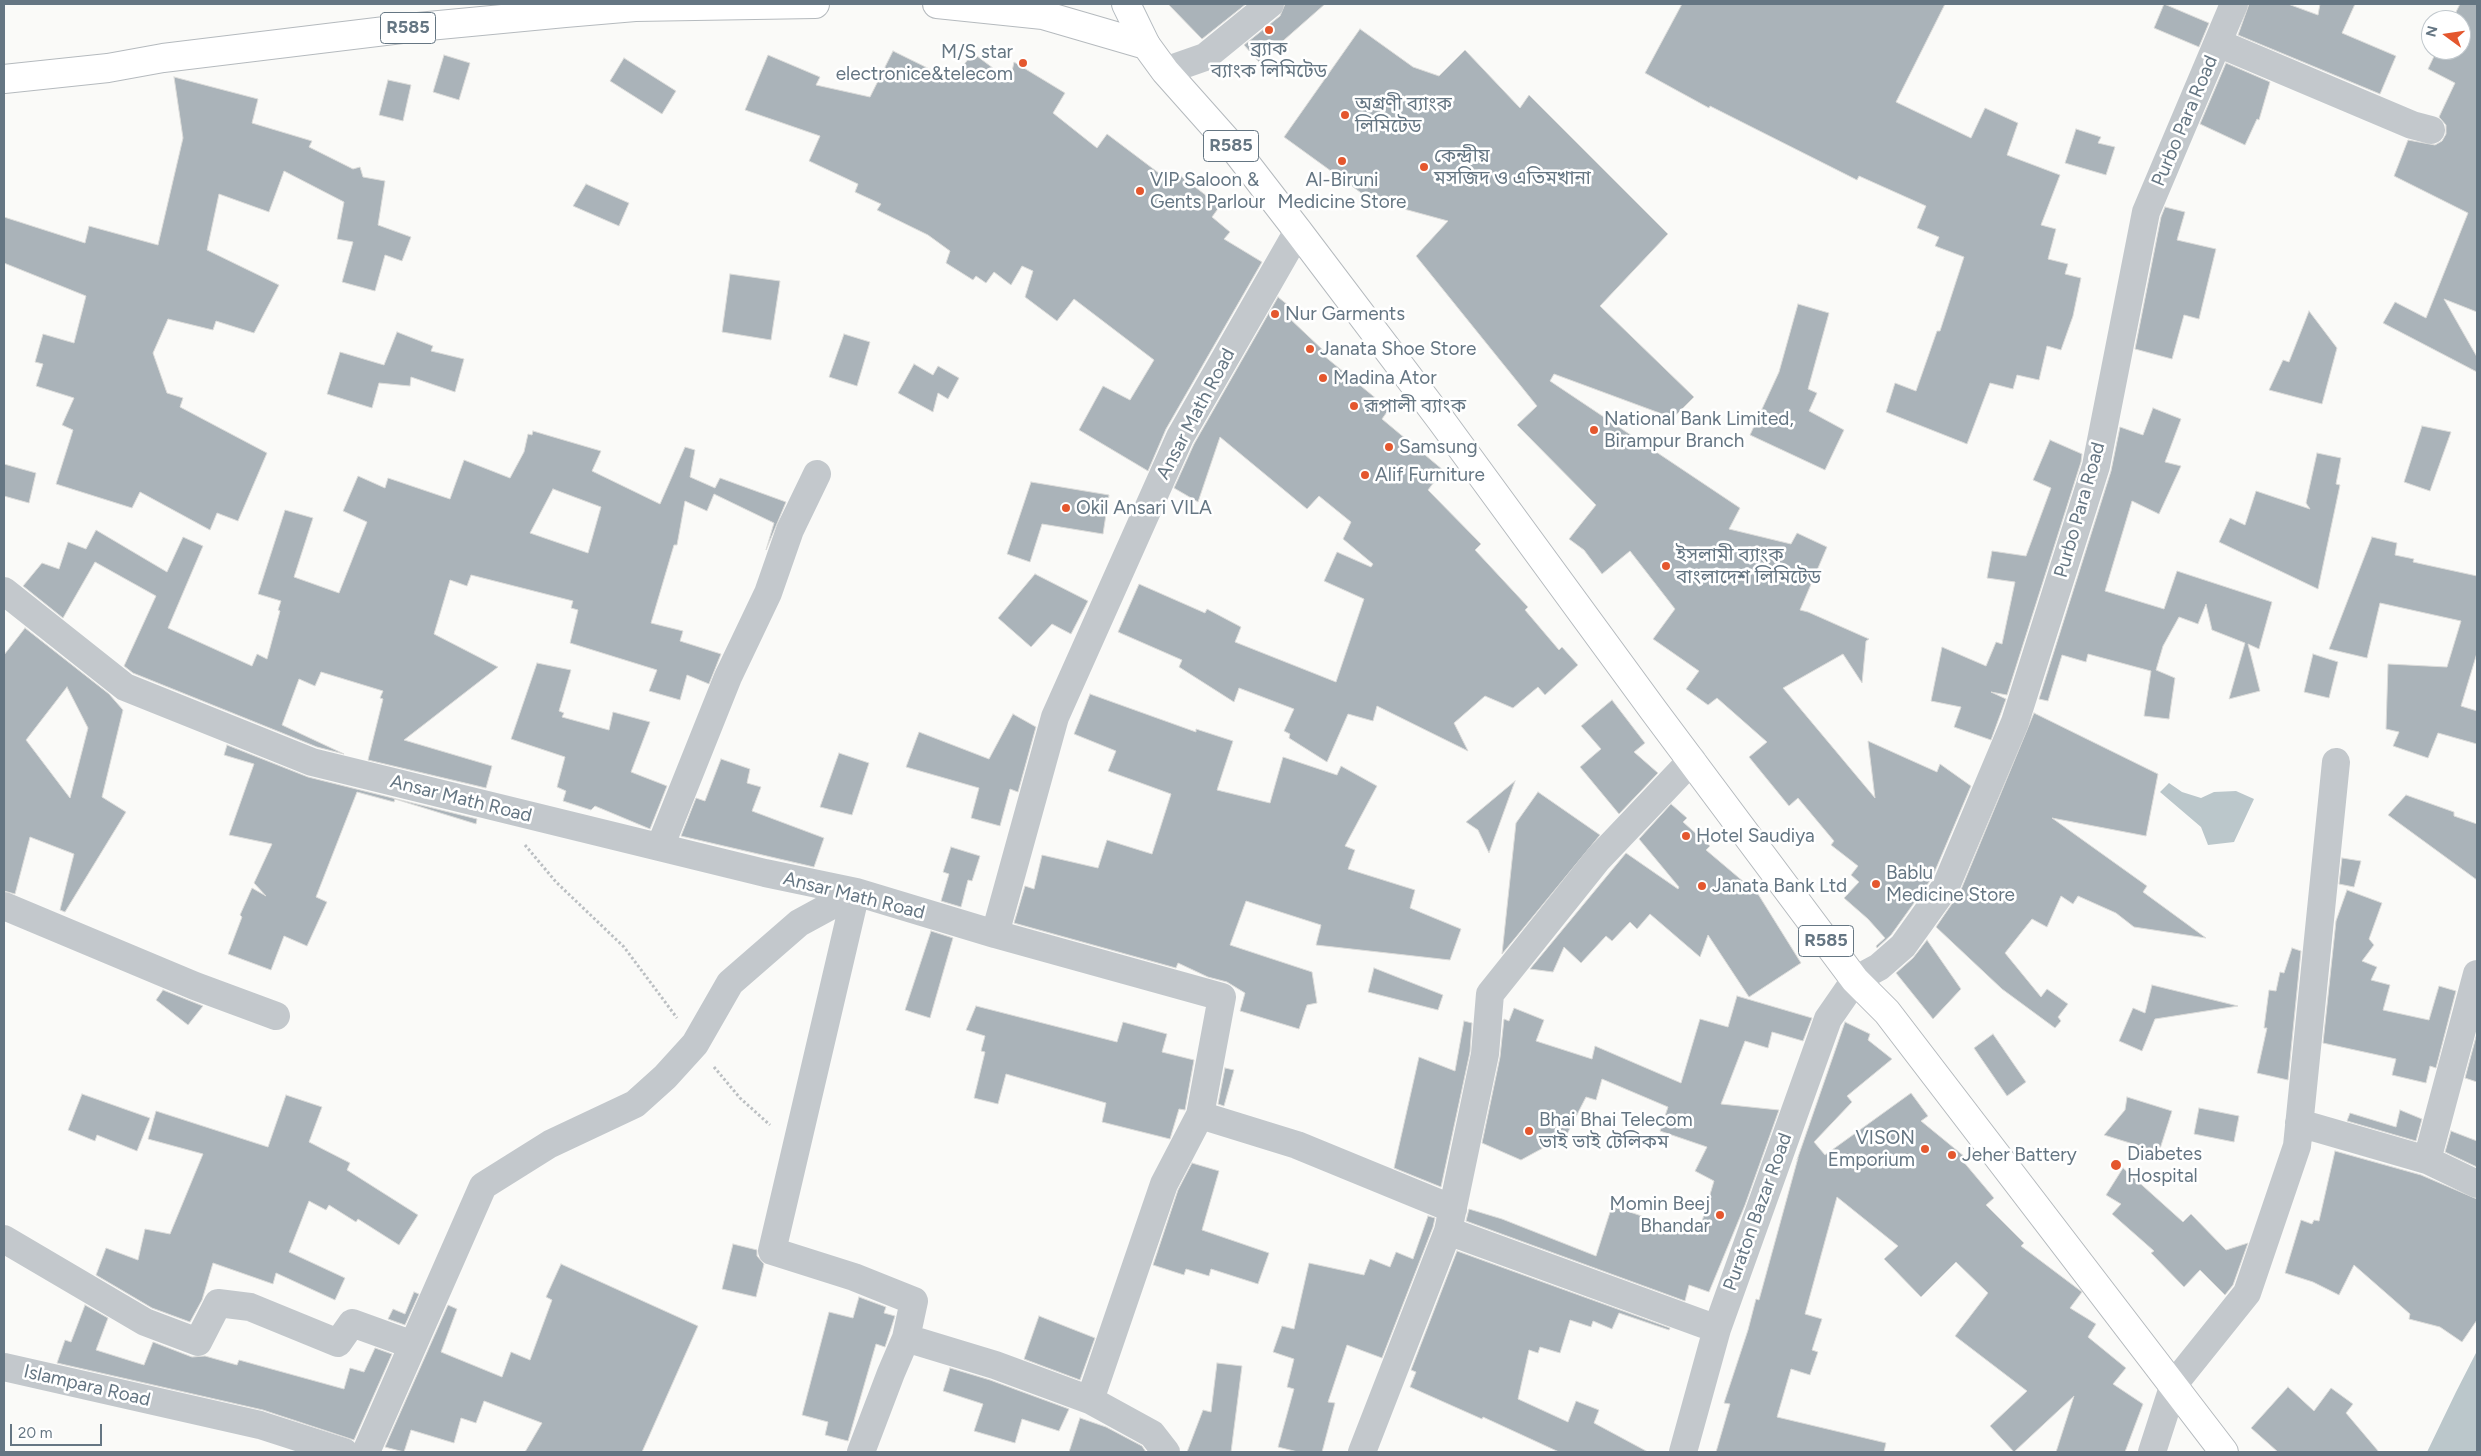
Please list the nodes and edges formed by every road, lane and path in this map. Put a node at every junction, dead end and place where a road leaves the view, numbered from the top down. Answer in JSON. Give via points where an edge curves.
{"nodes":[{"id":1,"x":815,"y":4,"type":"edge"},
{"id":2,"x":938,"y":4,"type":"edge"},
{"id":3,"x":1126,"y":4,"type":"edge"},
{"id":4,"x":1270,"y":4,"type":"edge"},
{"id":5,"x":2234,"y":4,"type":"edge"},
{"id":6,"x":2218,"y":43,"type":"junction"},
{"id":7,"x":1146,"y":45,"type":"junction"},
{"id":8,"x":1165,"y":71,"type":"junction"},
{"id":9,"x":4,"y":79,"type":"edge"},
{"id":10,"x":2431,"y":130,"type":"dead end"},
{"id":11,"x":1298,"y":231,"type":"junction"},
{"id":12,"x":817,"y":474,"type":"dead end"},
{"id":13,"x":4,"y":591,"type":"edge"},
{"id":14,"x":1692,"y":760,"type":"junction"},
{"id":15,"x":2336,"y":762,"type":"dead end"},
{"id":16,"x":505,"y":809,"type":"junction"},
{"id":17,"x":660,"y":847,"type":"junction"},
{"id":18,"x":856,"y":892,"type":"junction"},
{"id":19,"x":4,"y":906,"type":"edge"},
{"id":20,"x":995,"y":934,"type":"junction"},
{"id":21,"x":2477,"y":974,"type":"edge"},
{"id":22,"x":1855,"y":980,"type":"junction"},
{"id":23,"x":276,"y":1016,"type":"dead end"},
{"id":24,"x":695,"y":1044,"type":"junction"},
{"id":25,"x":1200,"y":1114,"type":"junction"},
{"id":26,"x":2299,"y":1123,"type":"junction"},
{"id":27,"x":795,"y":1147,"type":"junction"},
{"id":28,"x":2427,"y":1160,"type":"junction"},
{"id":29,"x":2477,"y":1184,"type":"edge"},
{"id":30,"x":1451,"y":1220,"type":"junction"},
{"id":31,"x":4,"y":1239,"type":"edge"},
{"id":32,"x":1717,"y":1329,"type":"junction"},
{"id":33,"x":906,"y":1338,"type":"junction"},
{"id":34,"x":413,"y":1345,"type":"junction"},
{"id":35,"x":4,"y":1367,"type":"edge"},
{"id":36,"x":2174,"y":1384,"type":"junction"},
{"id":37,"x":1090,"y":1400,"type":"junction"},
{"id":38,"x":344,"y":1452,"type":"edge"},
{"id":39,"x":366,"y":1452,"type":"edge"},
{"id":40,"x":861,"y":1452,"type":"edge"},
{"id":41,"x":1166,"y":1452,"type":"edge"},
{"id":42,"x":1362,"y":1452,"type":"edge"},
{"id":43,"x":1683,"y":1452,"type":"edge"},
{"id":44,"x":2152,"y":1452,"type":"edge"},
{"id":45,"x":2224,"y":1452,"type":"edge"}],
"edges":[{"from":1,"to":9,"type":"main road","number":"R585","via":[[635,7],[565,13],[418,27]]},
{"from":2,"to":7,"type":"main road","via":[[1044,15]]},
{"from":3,"to":7,"type":"main road"},
{"from":4,"to":8,"type":"street","via":[[1205,57]]},
{"from":5,"to":6,"type":"street","name":"Purbo Para Road"},
{"from":6,"to":10,"type":"street","via":[[2412,126]]},
{"from":6,"to":22,"type":"street","name":"Purbo Para Road","via":[[2146,212],[2096,466],[2014,722],[1946,886],[1903,946],[1879,967]]},
{"from":7,"to":8,"type":"main road","number":"R585"},
{"from":8,"to":11,"type":"main road","number":"R585","via":[[1237,152]]},
{"from":11,"to":14,"type":"main road","number":"R585","via":[[1442,420]]},
{"from":11,"to":20,"type":"street","name":"Ansar Math Road","via":[[1180,437],[1055,717]]},
{"from":12,"to":17,"type":"street","via":[[790,530],[768,594],[728,677]]},
{"from":13,"to":16,"type":"street","name":"Ansar Math Road","via":[[125,687],[312,762]]},
{"from":14,"to":22,"type":"main road","number":"R585"},
{"from":14,"to":30,"type":"street","via":[[1598,859],[1490,994],[1485,1054]]},
{"from":15,"to":26,"type":"street"},
{"from":16,"to":17,"type":"street","name":"Ansar Math Road"},
{"from":16,"to":24,"type":"path","via":[[528,851],[624,947]]},
{"from":17,"to":18,"type":"street","name":"Ansar Math Road"},
{"from":18,"to":20,"type":"street","name":"Ansar Math Road"},
{"from":18,"to":24,"type":"street","via":[[799,923],[730,983]]},
{"from":18,"to":27,"type":"street"},
{"from":19,"to":23,"type":"street","via":[[194,986]]},
{"from":20,"to":25,"type":"street","via":[[1222,997]]},
{"from":21,"to":28,"type":"street"},
{"from":22,"to":32,"type":"street","name":"Puraton Bazar Road","via":[[1828,1019]]},
{"from":22,"to":36,"type":"main road","number":"R585","via":[[1887,1012]]},
{"from":24,"to":27,"type":"path","via":[[740,1098]]},
{"from":24,"to":34,"type":"street","via":[[635,1104],[550,1144],[483,1186]]},
{"from":25,"to":30,"type":"street","via":[[1297,1144]]},
{"from":25,"to":37,"type":"street","via":[[1164,1184]]},
{"from":26,"to":28,"type":"street"},
{"from":26,"to":36,"type":"street","via":[[2297,1146],[2247,1293]]},
{"from":27,"to":33,"type":"street","via":[[772,1251],[854,1277],[914,1301]]},
{"from":28,"to":29,"type":"street"},
{"from":30,"to":32,"type":"street"},
{"from":30,"to":42,"type":"street"},
{"from":31,"to":34,"type":"street","via":[[145,1322],[198,1342],[218,1303],[250,1307],[338,1343],[352,1323]]},
{"from":32,"to":43,"type":"street","name":"Puraton Bazar Road"},
{"from":33,"to":37,"type":"street","via":[[995,1365]]},
{"from":33,"to":40,"type":"street"},
{"from":34,"to":39,"type":"street"},
{"from":35,"to":38,"type":"street","name":"Islampara Road","via":[[260,1425]]},
{"from":36,"to":44,"type":"street"},
{"from":36,"to":45,"type":"main road","number":"R585"},
{"from":37,"to":41,"type":"street","via":[[1152,1434]]}]}
